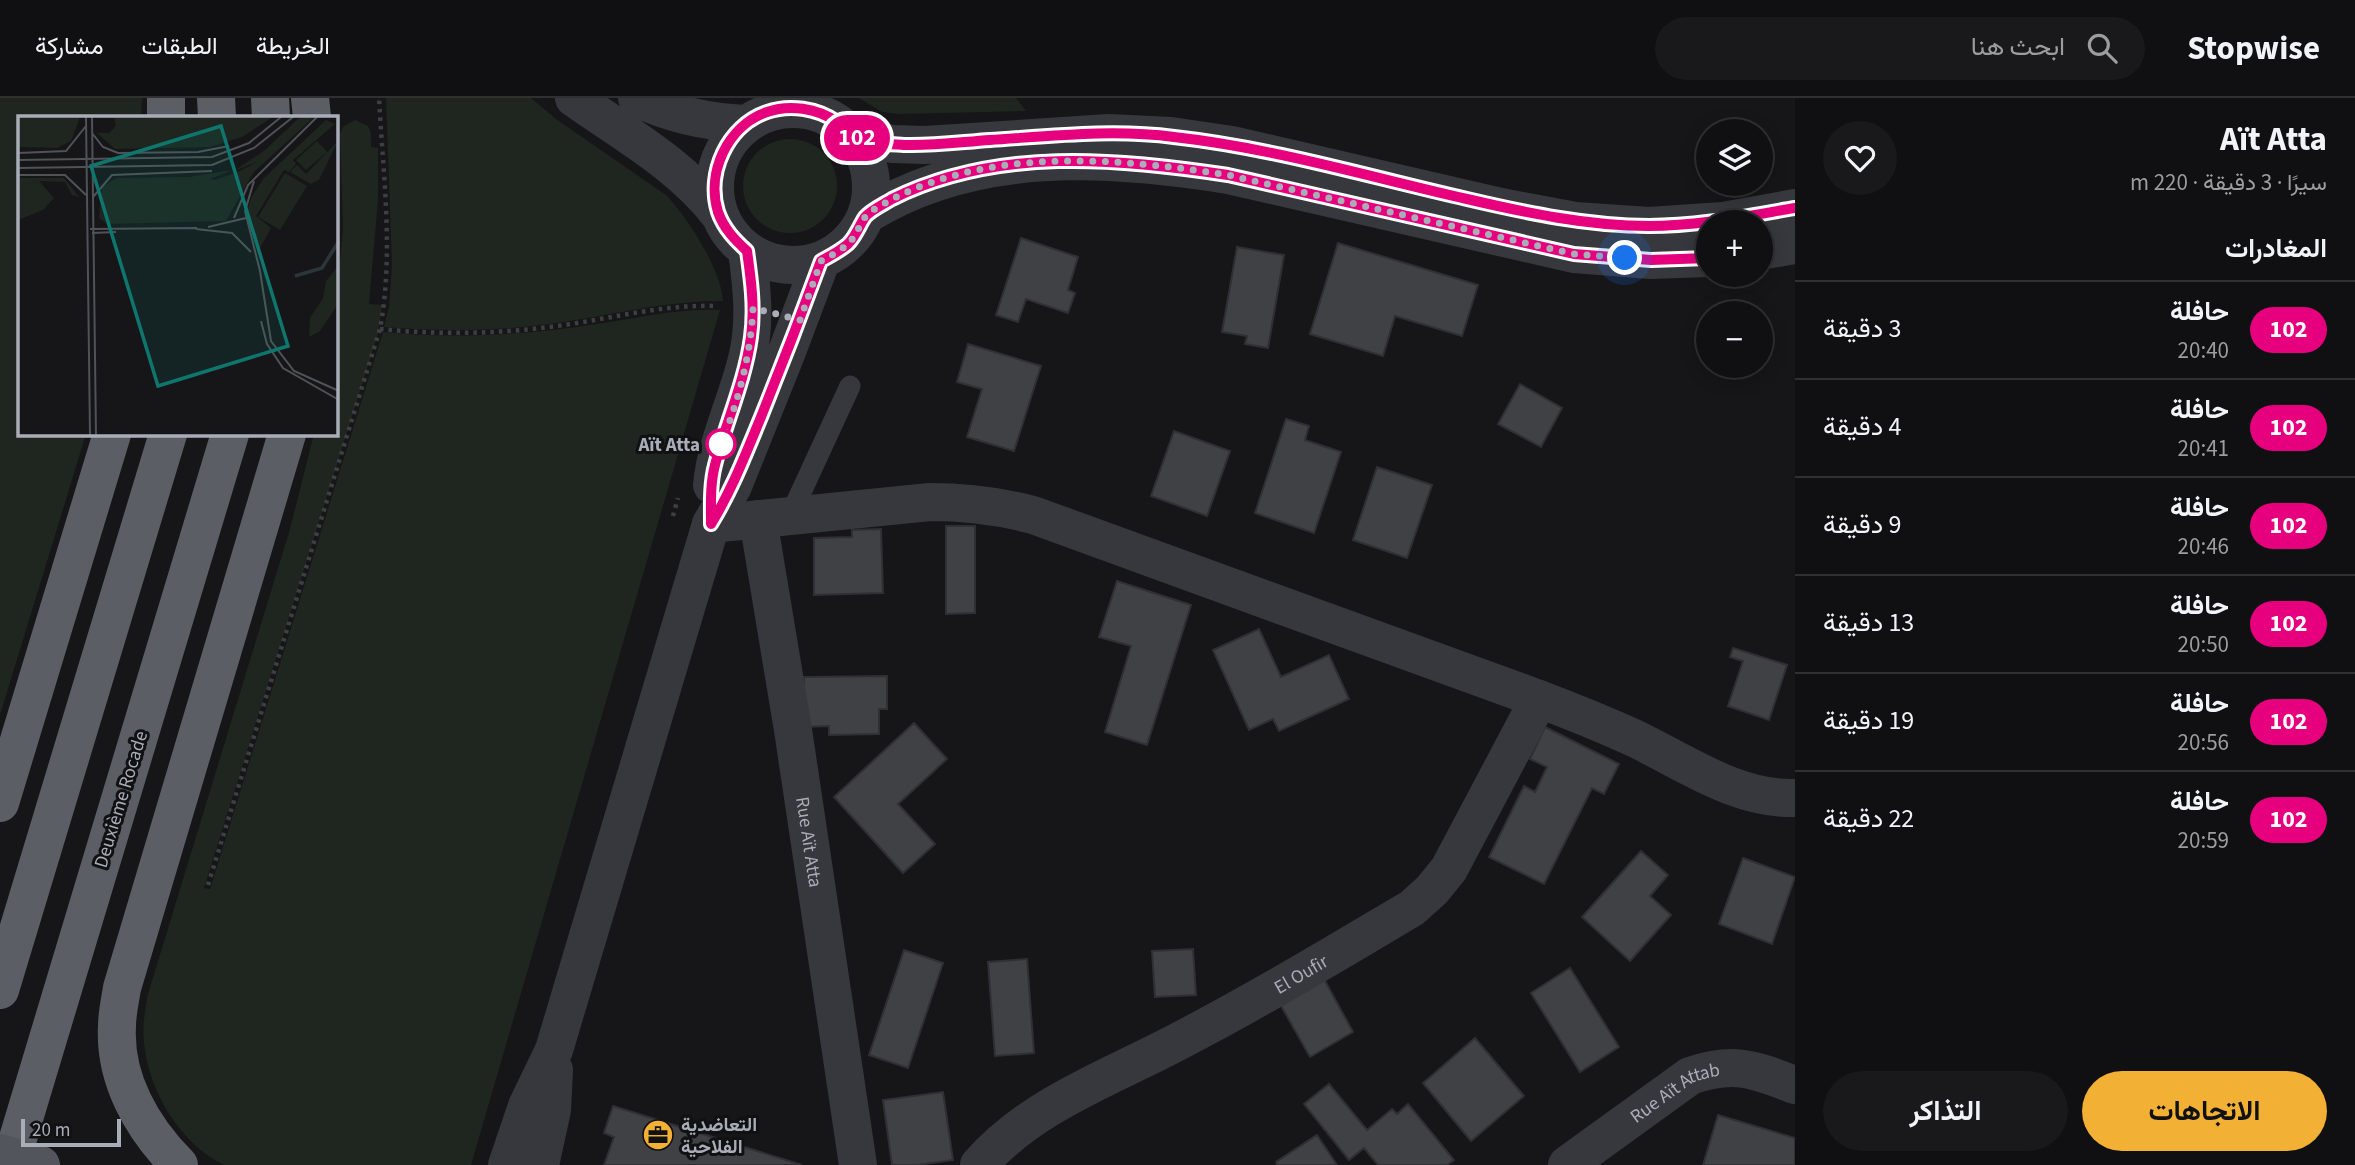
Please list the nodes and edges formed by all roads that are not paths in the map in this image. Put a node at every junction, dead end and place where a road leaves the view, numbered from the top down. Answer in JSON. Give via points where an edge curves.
{"nodes":[{"id":1,"x":166,"y":98,"type":"edge"},
{"id":2,"x":216,"y":98,"type":"edge"},
{"id":3,"x":270,"y":98,"type":"edge"},
{"id":4,"x":310,"y":98,"type":"edge"},
{"id":5,"x":574,"y":98,"type":"edge"},
{"id":6,"x":637,"y":98,"type":"edge"},
{"id":7,"x":166,"y":116,"type":"edge"},
{"id":8,"x":217,"y":116,"type":"edge"},
{"id":9,"x":271,"y":116,"type":"edge"},
{"id":10,"x":312,"y":116,"type":"edge"},
{"id":11,"x":745,"y":124,"type":"junction"},
{"id":12,"x":854,"y":137,"type":"junction"},
{"id":13,"x":1795,"y":208,"type":"edge"},
{"id":14,"x":719,"y":214,"type":"junction"},
{"id":15,"x":866,"y":215,"type":"junction"},
{"id":16,"x":1795,"y":245,"type":"edge"},
{"id":17,"x":1773,"y":249,"type":"edge"},
{"id":18,"x":747,"y":251,"type":"junction"},
{"id":19,"x":1696,"y":258,"type":"edge"},
{"id":20,"x":821,"y":261,"type":"junction"},
{"id":21,"x":850,"y":386,"type":"dead end"},
{"id":22,"x":111,"y":436,"type":"edge"},
{"id":23,"x":167,"y":436,"type":"edge"},
{"id":24,"x":229,"y":436,"type":"edge"},
{"id":25,"x":287,"y":436,"type":"edge"},
{"id":26,"x":774,"y":518,"type":"junction"},
{"id":27,"x":711,"y":524,"type":"junction"},
{"id":28,"x":1539,"y":699,"type":"junction"},
{"id":29,"x":1795,"y":798,"type":"edge"},
{"id":30,"x":0,"y":803,"type":"edge"},
{"id":31,"x":0,"y":990,"type":"edge"},
{"id":32,"x":554,"y":1050,"type":"junction"},
{"id":33,"x":1795,"y":1085,"type":"edge"},
{"id":34,"x":0,"y":1153,"type":"edge"},
{"id":35,"x":10,"y":1165,"type":"edge"},
{"id":36,"x":41,"y":1165,"type":"edge"},
{"id":37,"x":179,"y":1165,"type":"edge"},
{"id":38,"x":507,"y":1165,"type":"edge"},
{"id":39,"x":540,"y":1165,"type":"edge"},
{"id":40,"x":858,"y":1165,"type":"edge"},
{"id":41,"x":979,"y":1165,"type":"edge"},
{"id":42,"x":1567,"y":1165,"type":"edge"}],
"edges":[{"from":1,"to":7,"type":"highway"},
{"from":2,"to":8,"type":"highway"},
{"from":3,"to":9,"type":"highway"},
{"from":4,"to":10,"type":"highway"},
{"from":5,"to":14,"type":"street","via":[[679,172]]},
{"from":6,"to":11,"type":"street","via":[[686,117]]},
{"from":11,"to":12,"type":"street","via":[[766,112],[790,108],[814,111],[836,121]]},
{"from":11,"to":14,"type":"street","via":[[728,142],[718,165],[714,190]]},
{"from":12,"to":13,"type":"street","via":[[925,145],[1109,133],[1171,136],[1232,145],[1575,221],[1649,226],[1723,221]]},
{"from":12,"to":15,"type":"street","via":[[867,161],[872,188]]},
{"from":14,"to":18,"type":"street","via":[[730,235]]},
{"from":15,"to":19,"type":"street","via":[[917,188],[973,171],[1057,161],[1114,161],[1228,175],[1574,254]]},
{"from":15,"to":20,"type":"street","via":[[849,243]]},
{"from":16,"to":17,"type":"street"},
{"from":18,"to":20,"type":"street","via":[[775,264]]},
{"from":18,"to":27,"type":"street","via":[[752,334],[715,465]]},
{"from":20,"to":27,"type":"street","via":[[736,478]]},
{"from":21,"to":26,"type":"lane"},
{"from":22,"to":30,"type":"highway"},
{"from":23,"to":31,"type":"highway"},
{"from":24,"to":35,"type":"highway","name":"Deuxième Rocade"},
{"from":25,"to":37,"type":"highway","via":[[122,988],[117,1027],[120,1065],[132,1102],[152,1135]]},
{"from":26,"to":27,"type":"street"},
{"from":26,"to":28,"type":"street","via":[[930,502],[1022,512]]},
{"from":26,"to":40,"type":"street","name":"Rue Aït Atta","via":[[793,730]]},
{"from":27,"to":32,"type":"street"},
{"from":28,"to":29,"type":"street","via":[[1733,787],[1775,799]]},
{"from":28,"to":41,"type":"street","name":"El Oufir","via":[[1449,869],[1412,908],[1181,1040],[1033,1118]]},
{"from":32,"to":38,"type":"street","via":[[527,1106]]},
{"from":32,"to":39,"type":"street","via":[[552,1110]]},
{"from":33,"to":42,"type":"street","name":"Rue Aït Attab","via":[[1733,1066],[1689,1076]]},
{"from":34,"to":36,"type":"main road","bridge":true}]}
